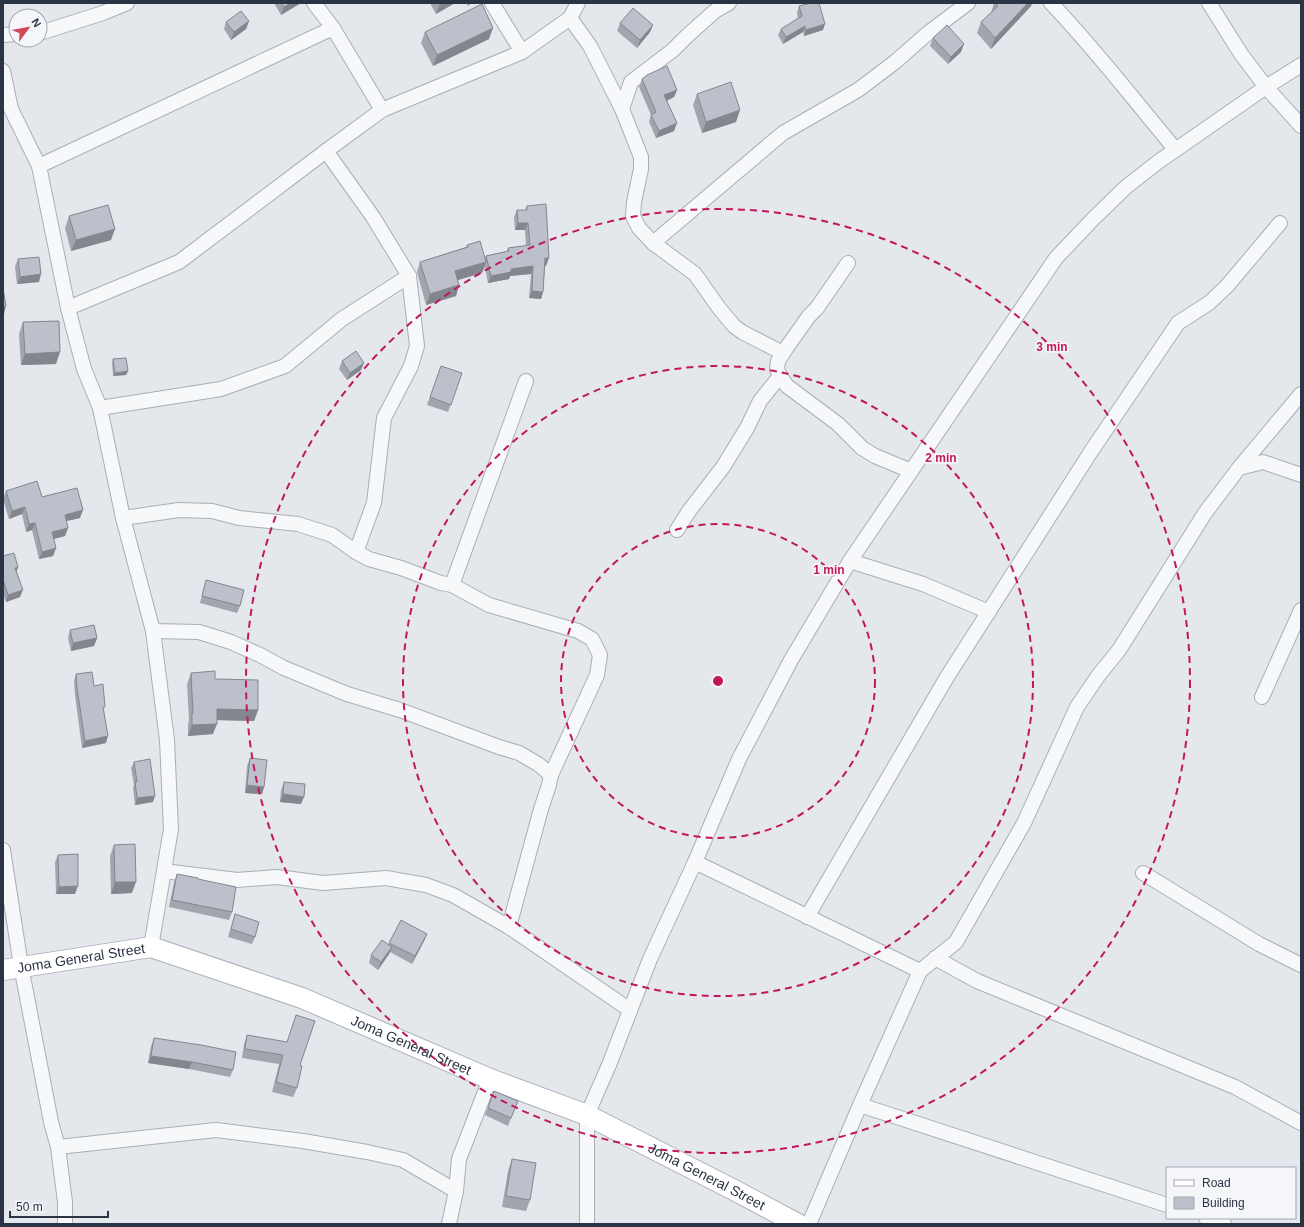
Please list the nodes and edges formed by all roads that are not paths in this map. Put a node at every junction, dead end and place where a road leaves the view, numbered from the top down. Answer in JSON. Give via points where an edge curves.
{"nodes":[{"id":1,"x":127,"y":3,"type":"edge"},
{"id":2,"x":314,"y":3,"type":"edge"},
{"id":3,"x":492,"y":3,"type":"edge"},
{"id":4,"x":578,"y":3,"type":"edge"},
{"id":5,"x":729,"y":3,"type":"edge"},
{"id":6,"x":968,"y":3,"type":"edge"},
{"id":7,"x":1051,"y":3,"type":"edge"},
{"id":8,"x":1209,"y":3,"type":"edge"},
{"id":9,"x":570,"y":18,"type":"junction"},
{"id":10,"x":334,"y":28,"type":"junction"},
{"id":11,"x":48,"y":30,"type":"edge"},
{"id":12,"x":522,"y":52,"type":"junction"},
{"id":13,"x":1301,"y":65,"type":"edge"},
{"id":14,"x":3,"y":71,"type":"edge"},
{"id":15,"x":1266,"y":87,"type":"junction"},
{"id":16,"x":622,"y":109,"type":"junction"},
{"id":17,"x":382,"y":110,"type":"junction"},
{"id":18,"x":1301,"y":126,"type":"edge"},
{"id":19,"x":1175,"y":150,"type":"junction"},
{"id":20,"x":326,"y":151,"type":"junction"},
{"id":21,"x":39,"y":166,"type":"junction"},
{"id":22,"x":1280,"y":223,"type":"dead end"},
{"id":23,"x":653,"y":243,"type":"junction"},
{"id":24,"x":848,"y":263,"type":"dead end"},
{"id":25,"x":409,"y":276,"type":"junction"},
{"id":26,"x":68,"y":308,"type":"junction"},
{"id":27,"x":783,"y":353,"type":"junction"},
{"id":28,"x":780,"y":376,"type":"junction"},
{"id":29,"x":526,"y":381,"type":"dead end"},
{"id":30,"x":1301,"y":394,"type":"edge"},
{"id":31,"x":100,"y":408,"type":"junction"},
{"id":32,"x":1239,"y":468,"type":"junction"},
{"id":33,"x":911,"y":471,"type":"junction"},
{"id":34,"x":1301,"y":475,"type":"edge"},
{"id":35,"x":123,"y":518,"type":"junction"},
{"id":36,"x":677,"y":530,"type":"dead end"},
{"id":37,"x":356,"y":552,"type":"junction"},
{"id":38,"x":850,"y":561,"type":"junction"},
{"id":39,"x":452,"y":585,"type":"junction"},
{"id":40,"x":1301,"y":610,"type":"edge"},
{"id":41,"x":989,"y":612,"type":"junction"},
{"id":42,"x":153,"y":631,"type":"junction"},
{"id":43,"x":1262,"y":697,"type":"dead end"},
{"id":44,"x":551,"y":775,"type":"junction"},
{"id":45,"x":3,"y":850,"type":"edge"},
{"id":46,"x":694,"y":862,"type":"junction"},
{"id":47,"x":164,"y":871,"type":"junction"},
{"id":48,"x":1143,"y":873,"type":"dead end"},
{"id":49,"x":807,"y":917,"type":"junction"},
{"id":50,"x":509,"y":927,"type":"junction"},
{"id":51,"x":151,"y":947,"type":"junction"},
{"id":52,"x":935,"y":958,"type":"junction"},
{"id":53,"x":1301,"y":965,"type":"edge"},
{"id":54,"x":12,"y":968,"type":"edge"},
{"id":55,"x":920,"y":971,"type":"junction"},
{"id":56,"x":630,"y":1010,"type":"junction"},
{"id":57,"x":490,"y":1079,"type":"junction"},
{"id":58,"x":860,"y":1106,"type":"junction"},
{"id":59,"x":587,"y":1115,"type":"junction"},
{"id":60,"x":1301,"y":1123,"type":"edge"},
{"id":61,"x":58,"y":1147,"type":"junction"},
{"id":62,"x":456,"y":1191,"type":"junction"},
{"id":63,"x":1166,"y":1205,"type":"edge"},
{"id":64,"x":1209,"y":1219,"type":"edge"},
{"id":65,"x":65,"y":1224,"type":"edge"},
{"id":66,"x":449,"y":1224,"type":"edge"},
{"id":67,"x":587,"y":1224,"type":"edge"},
{"id":68,"x":798,"y":1224,"type":"edge"},
{"id":69,"x":809,"y":1224,"type":"edge"},
{"id":70,"x":1224,"y":1224,"type":"edge"}],
"edges":[{"from":1,"to":11,"type":"street"},
{"from":2,"to":10,"type":"street"},
{"from":3,"to":12,"type":"street"},
{"from":4,"to":9,"type":"street"},
{"from":5,"to":16,"type":"street","via":[[631,82]]},
{"from":6,"to":23,"type":"street","via":[[858,90],[783,133]]},
{"from":7,"to":19,"type":"street","via":[[1105,63]]},
{"from":8,"to":15,"type":"street","via":[[1241,54]]},
{"from":9,"to":12,"type":"street"},
{"from":9,"to":16,"type":"street","via":[[590,46]]},
{"from":10,"to":17,"type":"street"},
{"from":10,"to":21,"type":"street"},
{"from":12,"to":17,"type":"street"},
{"from":13,"to":15,"type":"street"},
{"from":14,"to":21,"type":"street","via":[[11,109]]},
{"from":15,"to":18,"type":"street"},
{"from":15,"to":19,"type":"street"},
{"from":16,"to":23,"type":"street","via":[[641,157],[633,216],[639,228]]},
{"from":17,"to":20,"type":"street"},
{"from":19,"to":33,"type":"street","via":[[1126,187],[1056,258]]},
{"from":20,"to":25,"type":"street","via":[[373,218]]},
{"from":20,"to":26,"type":"street","via":[[179,262]]},
{"from":21,"to":26,"type":"street"},
{"from":22,"to":41,"type":"street","via":[[1227,286],[1209,303],[1178,322],[1092,450]]},
{"from":23,"to":27,"type":"street","via":[[695,274],[734,326]]},
{"from":24,"to":27,"type":"street"},
{"from":25,"to":31,"type":"street","via":[[342,319],[285,366],[221,389]]},
{"from":25,"to":37,"type":"street","via":[[417,346],[411,366],[384,418],[374,503]]},
{"from":26,"to":31,"type":"street","via":[[84,369]]},
{"from":27,"to":28,"type":"street","via":[[778,361],[777,369]]},
{"from":28,"to":33,"type":"street","via":[[787,386],[838,424],[862,448]]},
{"from":28,"to":36,"type":"street","via":[[760,401],[747,428],[722,467]]},
{"from":29,"to":39,"type":"street"},
{"from":30,"to":32,"type":"street"},
{"from":31,"to":35,"type":"street"},
{"from":32,"to":34,"type":"street","via":[[1263,462]]},
{"from":32,"to":52,"type":"street","via":[[1205,513],[1119,650],[1077,707],[1024,823],[956,942]]},
{"from":33,"to":38,"type":"street"},
{"from":35,"to":37,"type":"street","via":[[179,510],[212,511],[239,518],[298,524],[332,535]]},
{"from":35,"to":42,"type":"street"},
{"from":37,"to":39,"type":"street","via":[[369,559]]},
{"from":38,"to":41,"type":"street","via":[[923,584]]},
{"from":38,"to":46,"type":"street","via":[[791,660],[739,759]]},
{"from":39,"to":44,"type":"street","via":[[489,605],[578,631],[592,639],[600,655],[597,675]]},
{"from":40,"to":43,"type":"street"},
{"from":41,"to":49,"type":"street","via":[[947,677]]},
{"from":42,"to":44,"type":"street","via":[[199,632],[231,642],[284,668],[347,694],[400,710],[519,753]]},
{"from":42,"to":47,"type":"street","via":[[167,740],[171,828]]},
{"from":44,"to":50,"type":"street"},
{"from":45,"to":54,"type":"street"},
{"from":46,"to":49,"type":"street"},
{"from":46,"to":56,"type":"street"},
{"from":47,"to":50,"type":"street","via":[[237,880],[277,878],[324,883],[386,878],[426,885],[453,895]]},
{"from":47,"to":51,"type":"street"},
{"from":48,"to":53,"type":"street","via":[[1259,944]]},
{"from":49,"to":55,"type":"street"},
{"from":50,"to":56,"type":"street"},
{"from":51,"to":54,"type":"street","name":"Joma General Street"},
{"from":51,"to":57,"type":"street","name":"Joma General Street","via":[[302,998]]},
{"from":52,"to":55,"type":"street"},
{"from":52,"to":60,"type":"street","via":[[977,982],[1235,1087]]},
{"from":54,"to":61,"type":"street"},
{"from":55,"to":58,"type":"street"},
{"from":56,"to":59,"type":"street"},
{"from":57,"to":59,"type":"street","name":"Joma General Street"},
{"from":57,"to":62,"type":"street","via":[[459,1159]]},
{"from":58,"to":63,"type":"street"},
{"from":58,"to":69,"type":"street"},
{"from":59,"to":67,"type":"street"},
{"from":59,"to":68,"type":"street","name":"Joma General Street"},
{"from":61,"to":62,"type":"street","via":[[216,1130],[303,1141],[403,1160]]},
{"from":61,"to":65,"type":"street"},
{"from":62,"to":66,"type":"street"},
{"from":64,"to":70,"type":"street"}]}
